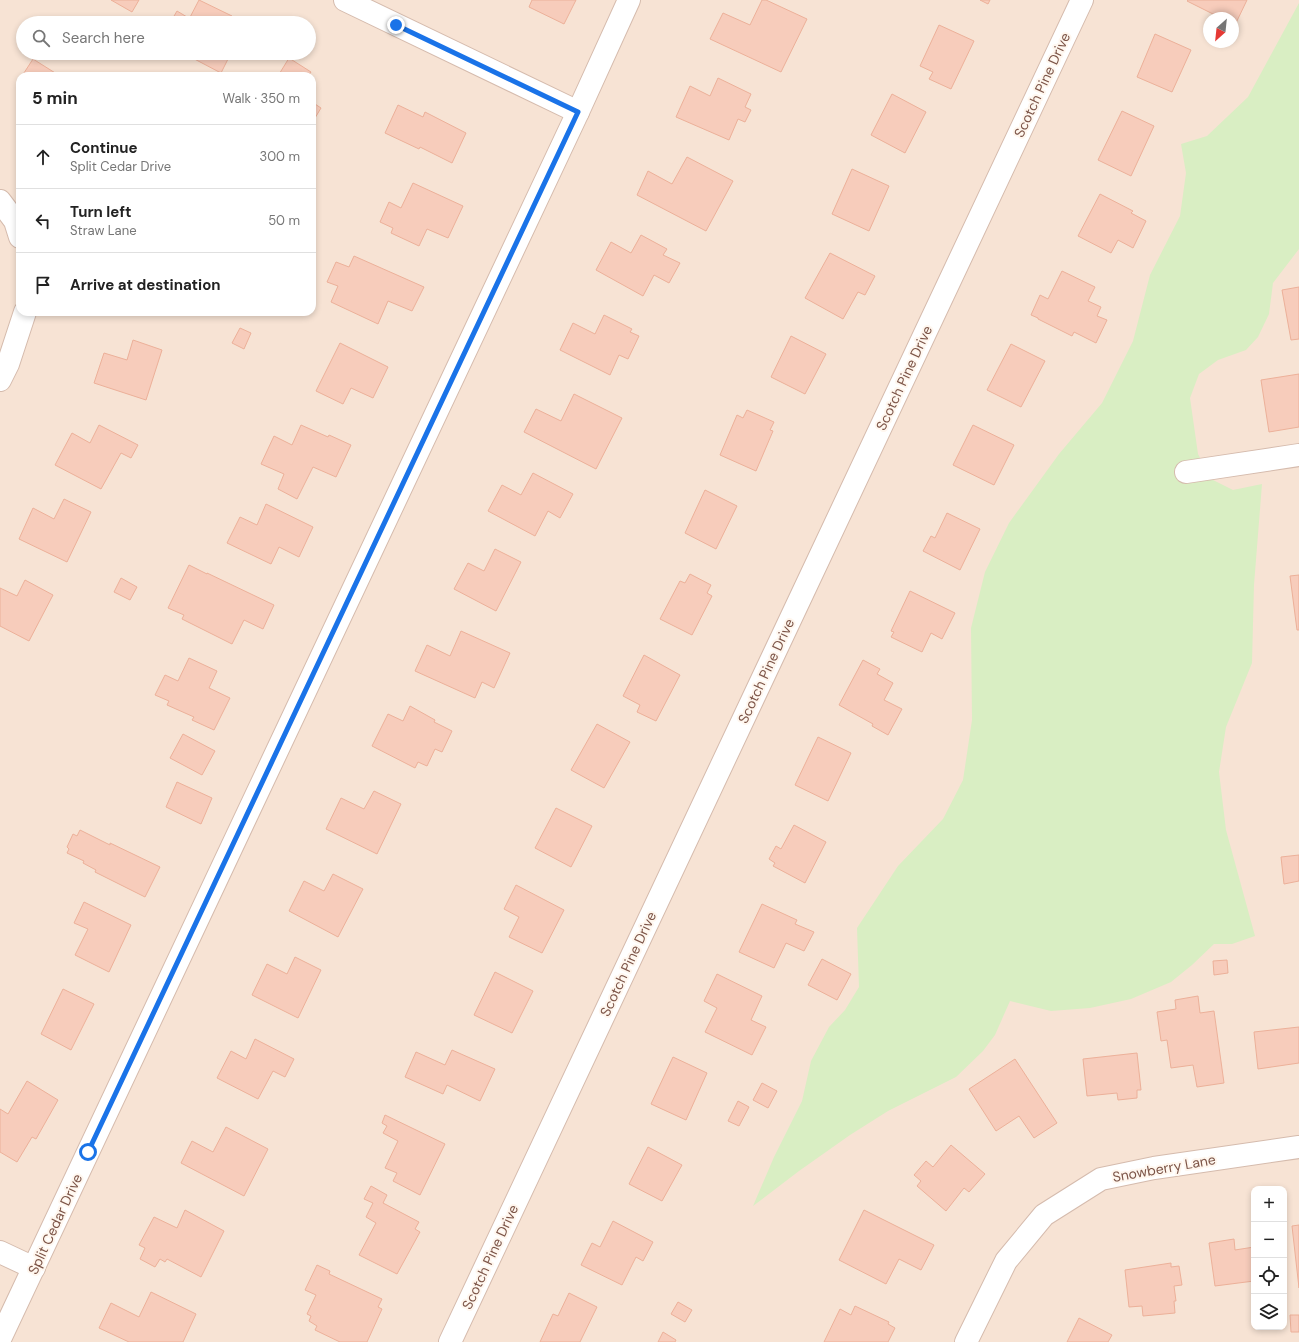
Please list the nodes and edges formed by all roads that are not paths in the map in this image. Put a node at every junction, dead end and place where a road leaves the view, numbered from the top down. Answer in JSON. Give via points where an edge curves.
{"nodes":[{"id":1,"x":345,"y":0,"type":"edge"},
{"id":2,"x":629,"y":0,"type":"edge"},
{"id":3,"x":1082,"y":0,"type":"edge"},
{"id":4,"x":578,"y":112,"type":"junction"},
{"id":5,"x":0,"y":201,"type":"edge"},
{"id":6,"x":16,"y":224,"type":"edge"},
{"id":7,"x":25,"y":316,"type":"edge"},
{"id":8,"x":0,"y":380,"type":"edge"},
{"id":9,"x":1299,"y":455,"type":"edge"},
{"id":10,"x":1186,"y":472,"type":"dead end"},
{"id":11,"x":1299,"y":1147,"type":"edge"},
{"id":12,"x":0,"y":1252,"type":"edge"},
{"id":13,"x":34,"y":1268,"type":"junction"},
{"id":14,"x":0,"y":1339,"type":"edge"},
{"id":15,"x":450,"y":1342,"type":"edge"},
{"id":16,"x":966,"y":1342,"type":"edge"}],
"edges":[{"from":1,"to":4,"type":"street"},
{"from":2,"to":4,"type":"street","name":"Split Cedar Drive"},
{"from":3,"to":15,"type":"street","name":"Scotch Pine Drive"},
{"from":4,"to":13,"type":"street","name":"Split Cedar Drive"},
{"from":5,"to":6,"type":"street"},
{"from":7,"to":8,"type":"street"},
{"from":9,"to":10,"type":"street"},
{"from":11,"to":16,"type":"street","name":"Snowberry Lane","via":[[1154,1168],[1101,1179],[1044,1215],[1006,1261]]},
{"from":12,"to":13,"type":"street"},
{"from":13,"to":14,"type":"street","name":"Split Cedar Drive"}]}
